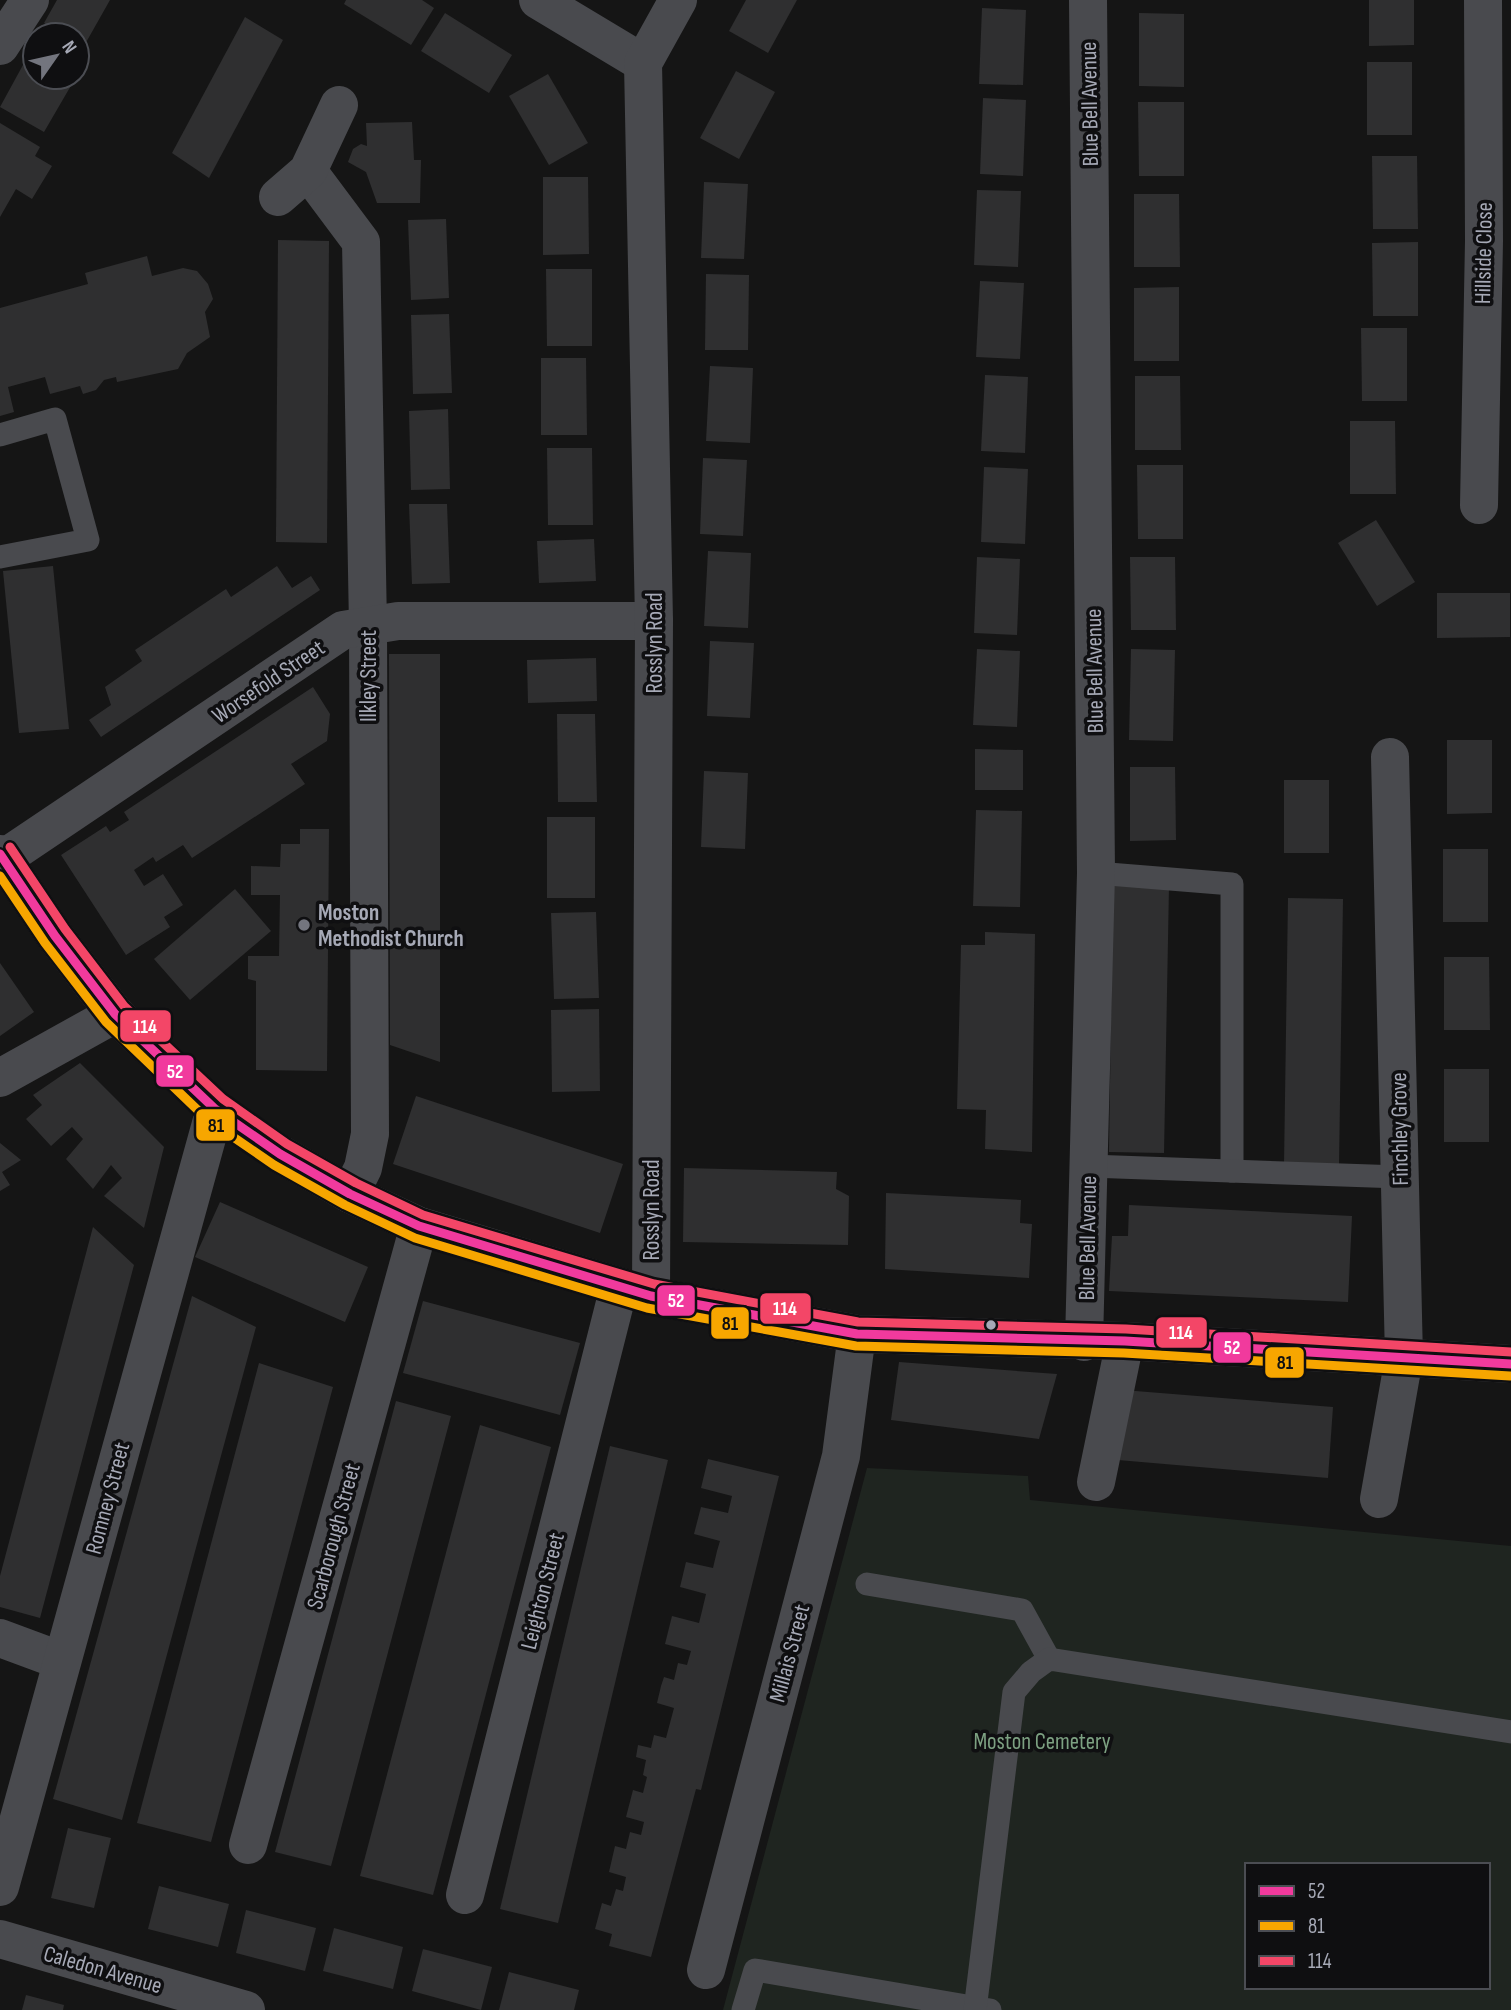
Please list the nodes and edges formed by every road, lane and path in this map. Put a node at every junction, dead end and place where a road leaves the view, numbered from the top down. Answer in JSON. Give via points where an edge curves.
{"nodes":[{"id":1,"x":30,"y":0,"type":"edge"},
{"id":2,"x":538,"y":0,"type":"edge"},
{"id":3,"x":678,"y":0,"type":"edge"},
{"id":4,"x":1088,"y":0,"type":"edge"},
{"id":5,"x":1483,"y":0,"type":"edge"},
{"id":6,"x":0,"y":46,"type":"edge"},
{"id":7,"x":643,"y":63,"type":"junction"},
{"id":8,"x":340,"y":105,"type":"dead end"},
{"id":9,"x":308,"y":171,"type":"junction"},
{"id":10,"x":278,"y":197,"type":"dead end"},
{"id":11,"x":1498,"y":241,"type":"edge"},
{"id":12,"x":0,"y":435,"type":"edge"},
{"id":13,"x":1479,"y":505,"type":"dead end"},
{"id":14,"x":0,"y":557,"type":"edge"},
{"id":15,"x":654,"y":621,"type":"junction"},
{"id":16,"x":368,"y":626,"type":"junction"},
{"id":17,"x":1390,"y":757,"type":"dead end"},
{"id":18,"x":2,"y":856,"type":"edge"},
{"id":19,"x":1096,"y":873,"type":"junction"},
{"id":20,"x":115,"y":1014,"type":"junction"},
{"id":21,"x":0,"y":1078,"type":"edge"},
{"id":22,"x":215,"y":1109,"type":"junction"},
{"id":23,"x":1089,"y":1166,"type":"junction"},
{"id":24,"x":1232,"y":1171,"type":"junction"},
{"id":25,"x":1400,"y":1177,"type":"junction"},
{"id":26,"x":350,"y":1194,"type":"junction"},
{"id":27,"x":419,"y":1227,"type":"junction"},
{"id":28,"x":635,"y":1291,"type":"junction"},
{"id":29,"x":858,"y":1334,"type":"junction"},
{"id":30,"x":1125,"y":1341,"type":"junction"},
{"id":31,"x":1084,"y":1342,"type":"junction"},
{"id":32,"x":1405,"y":1358,"type":"junction"},
{"id":33,"x":1511,"y":1364,"type":"edge"},
{"id":34,"x":1096,"y":1482,"type":"dead end"},
{"id":35,"x":1379,"y":1499,"type":"dead end"},
{"id":36,"x":867,"y":1584,"type":"dead end"},
{"id":37,"x":0,"y":1638,"type":"edge"},
{"id":38,"x":1049,"y":1658,"type":"junction"},
{"id":39,"x":62,"y":1661,"type":"junction"},
{"id":40,"x":1511,"y":1732,"type":"edge"},
{"id":41,"x":248,"y":1845,"type":"dead end"},
{"id":42,"x":0,"y":1887,"type":"edge"},
{"id":43,"x":466,"y":1895,"type":"dead end"},
{"id":44,"x":0,"y":1939,"type":"edge"},
{"id":45,"x":706,"y":1970,"type":"dead end"},
{"id":46,"x":981,"y":2009,"type":"edge"},
{"id":47,"x":246,"y":2010,"type":"edge"},
{"id":48,"x":743,"y":2010,"type":"edge"}],
"edges":[{"from":1,"to":6,"type":"street"},
{"from":2,"to":7,"type":"street"},
{"from":3,"to":7,"type":"street"},
{"from":4,"to":19,"type":"street","name":"Blue Bell Avenue"},
{"from":5,"to":11,"type":"street","name":"Hillside Close"},
{"from":7,"to":15,"type":"street","name":"Rosslyn Road"},
{"from":8,"to":9,"type":"street"},
{"from":9,"to":10,"type":"street"},
{"from":9,"to":16,"type":"street","name":"Ilkley Street","via":[[361,242]]},
{"from":11,"to":13,"type":"street","name":"Hillside Close"},
{"from":12,"to":14,"type":"lane","via":[[55,419],[88,540]]},
{"from":15,"to":16,"type":"street","name":"Worsefold Street","via":[[398,621]]},
{"from":15,"to":28,"type":"street","name":"Rosslyn Road"},
{"from":16,"to":18,"type":"street","name":"Worsefold Street","via":[[343,630]]},
{"from":16,"to":26,"type":"street","name":"Ilkley Street","via":[[370,1134],[363,1168]]},
{"from":17,"to":25,"type":"street","name":"Finchley Grove"},
{"from":18,"to":20,"type":"street"},
{"from":19,"to":23,"type":"street","name":"Blue Bell Avenue"},
{"from":19,"to":24,"type":"lane","via":[[1232,884]]},
{"from":20,"to":21,"type":"street"},
{"from":20,"to":22,"type":"street"},
{"from":22,"to":26,"type":"street"},
{"from":22,"to":39,"type":"street","name":"Romney Street"},
{"from":23,"to":24,"type":"lane"},
{"from":23,"to":31,"type":"street","name":"Blue Bell Avenue"},
{"from":24,"to":25,"type":"lane"},
{"from":25,"to":32,"type":"street","name":"Finchley Grove"},
{"from":26,"to":27,"type":"street"},
{"from":27,"to":28,"type":"street"},
{"from":27,"to":41,"type":"street","name":"Scarborough Street"},
{"from":28,"to":29,"type":"street"},
{"from":28,"to":43,"type":"street","name":"Leighton Street"},
{"from":29,"to":31,"type":"street"},
{"from":29,"to":45,"type":"street","name":"Millais Street","via":[[841,1456]]},
{"from":30,"to":31,"type":"street"},
{"from":30,"to":32,"type":"street"},
{"from":30,"to":34,"type":"street"},
{"from":32,"to":33,"type":"street"},
{"from":32,"to":35,"type":"street","name":"Finchley Grove"},
{"from":36,"to":38,"type":"lane","via":[[1022,1611]]},
{"from":37,"to":39,"type":"street"},
{"from":38,"to":40,"type":"lane"},
{"from":38,"to":46,"type":"lane","via":[[1014,1692]]},
{"from":39,"to":42,"type":"street","name":"Romney Street"},
{"from":44,"to":47,"type":"street","name":"Caledon Avenue"},
{"from":46,"to":48,"type":"lane","via":[[755,1970]]}]}
